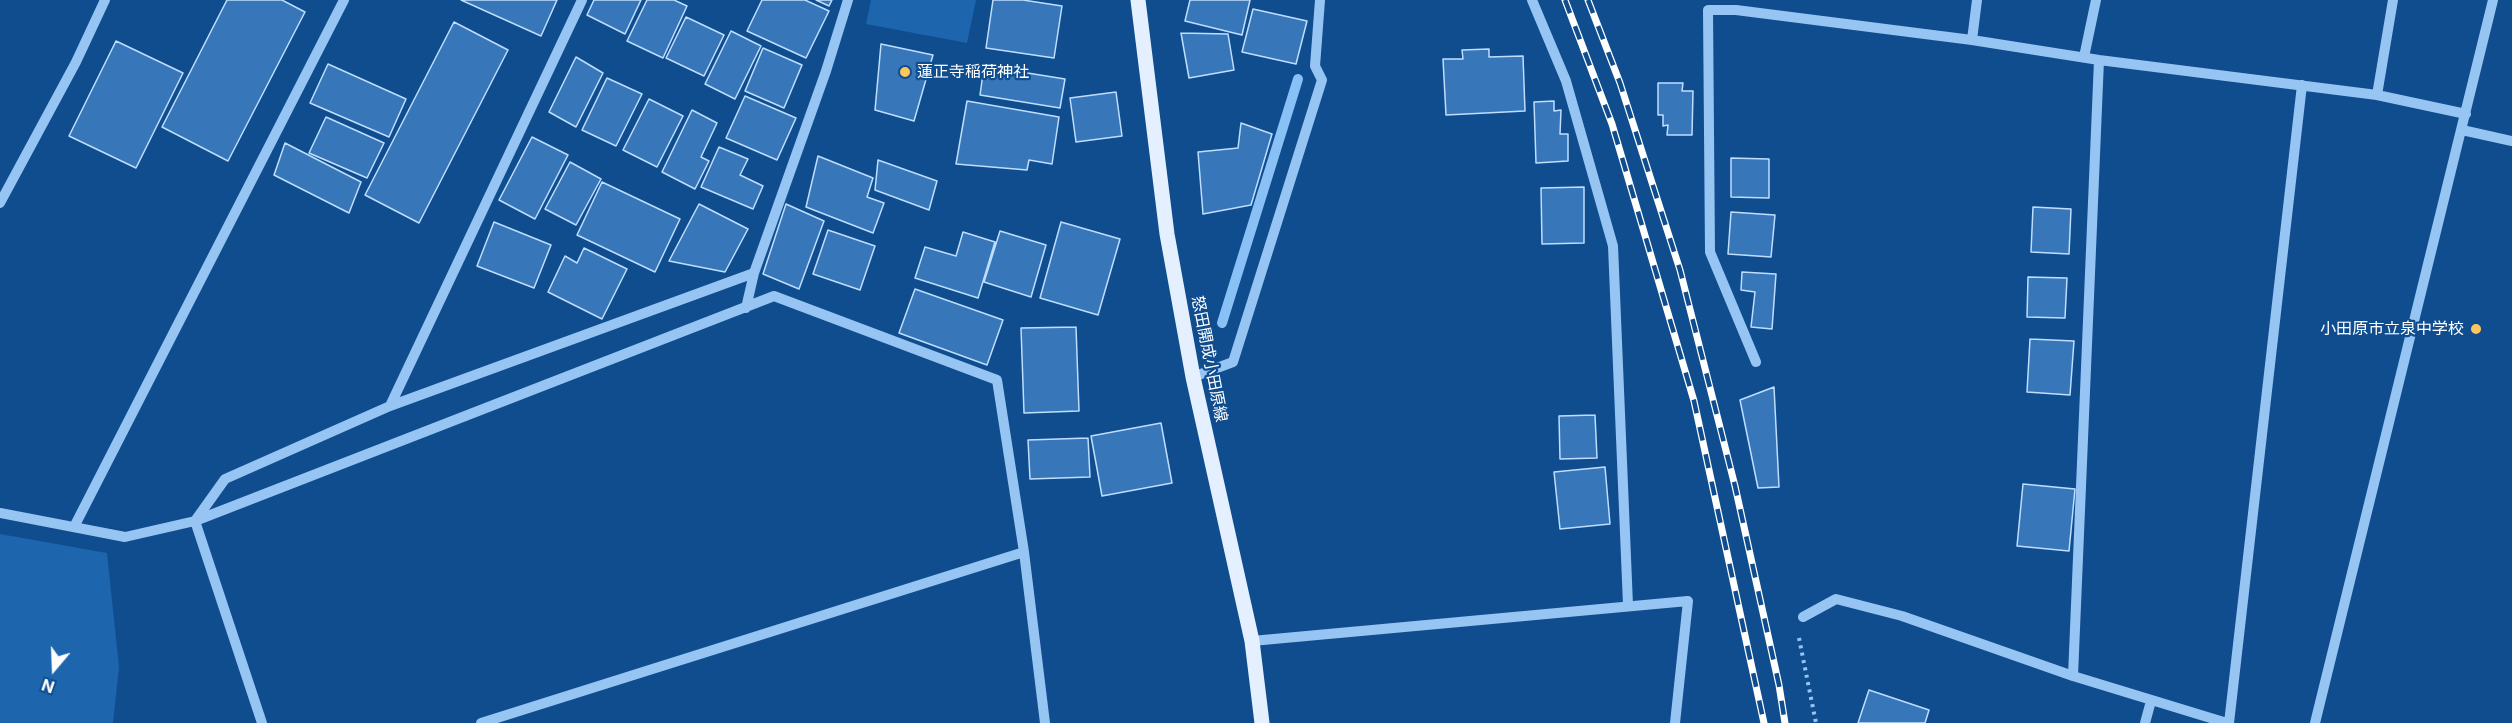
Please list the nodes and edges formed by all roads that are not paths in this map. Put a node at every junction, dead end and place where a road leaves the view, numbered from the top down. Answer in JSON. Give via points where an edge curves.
{"nodes":[{"id":1,"x":105,"y":0,"type":"edge"},
{"id":2,"x":344,"y":0,"type":"edge"},
{"id":3,"x":582,"y":0,"type":"edge"},
{"id":4,"x":848,"y":0,"type":"edge"},
{"id":5,"x":1138,"y":0,"type":"edge"},
{"id":6,"x":1320,"y":0,"type":"edge"},
{"id":7,"x":1532,"y":0,"type":"edge"},
{"id":8,"x":1977,"y":0,"type":"edge"},
{"id":9,"x":2096,"y":0,"type":"edge"},
{"id":10,"x":2393,"y":0,"type":"edge"},
{"id":11,"x":2493,"y":0,"type":"edge"},
{"id":12,"x":1736,"y":5,"type":"edge"},
{"id":13,"x":1972,"y":40,"type":"junction"},
{"id":14,"x":2084,"y":57,"type":"junction"},
{"id":15,"x":2099,"y":60,"type":"junction"},
{"id":16,"x":2302,"y":85,"type":"junction"},
{"id":17,"x":2377,"y":95,"type":"junction"},
{"id":18,"x":2466,"y":114,"type":"junction"},
{"id":19,"x":2462,"y":130,"type":"junction"},
{"id":20,"x":2512,"y":141,"type":"edge"},
{"id":21,"x":0,"y":203,"type":"edge"},
{"id":22,"x":754,"y":273,"type":"junction"},
{"id":23,"x":746,"y":308,"type":"junction"},
{"id":24,"x":1756,"y":362,"type":"dead end"},
{"id":25,"x":1193,"y":377,"type":"junction"},
{"id":26,"x":390,"y":406,"type":"junction"},
{"id":27,"x":0,"y":513,"type":"edge"},
{"id":28,"x":195,"y":521,"type":"junction"},
{"id":29,"x":74,"y":527,"type":"junction"},
{"id":30,"x":1024,"y":552,"type":"junction"},
{"id":31,"x":1628,"y":605,"type":"junction"},
{"id":32,"x":1803,"y":617,"type":"road end"},
{"id":33,"x":1251,"y":640,"type":"junction"},
{"id":34,"x":2073,"y":676,"type":"junction"},
{"id":35,"x":2151,"y":701,"type":"junction"},
{"id":36,"x":262,"y":723,"type":"edge"},
{"id":37,"x":481,"y":723,"type":"edge"},
{"id":38,"x":1045,"y":723,"type":"edge"},
{"id":39,"x":1262,"y":723,"type":"edge"},
{"id":40,"x":1674,"y":723,"type":"edge"},
{"id":41,"x":2145,"y":723,"type":"edge"},
{"id":42,"x":2228,"y":723,"type":"edge"},
{"id":43,"x":2315,"y":723,"type":"edge"}],
"edges":[{"from":1,"to":21,"type":"street"},
{"from":2,"to":29,"type":"street"},
{"from":3,"to":26,"type":"street"},
{"from":4,"to":22,"type":"street"},
{"from":5,"to":25,"type":"main road","name":"怒田開成小田原線","via":[[1167,234]]},
{"from":6,"to":25,"type":"street","via":[[1315,66],[1322,80],[1233,362]]},
{"from":7,"to":31,"type":"street","via":[[1566,81],[1613,246]]},
{"from":8,"to":13,"type":"street"},
{"from":9,"to":14,"type":"street"},
{"from":10,"to":17,"type":"street"},
{"from":11,"to":18,"type":"street"},
{"from":12,"to":13,"type":"street"},
{"from":12,"to":24,"type":"street","via":[[1708,10],[1710,252]]},
{"from":13,"to":14,"type":"street"},
{"from":14,"to":15,"type":"street"},
{"from":15,"to":16,"type":"street"},
{"from":15,"to":34,"type":"street"},
{"from":16,"to":17,"type":"street"},
{"from":16,"to":42,"type":"street"},
{"from":17,"to":18,"type":"street"},
{"from":18,"to":19,"type":"street"},
{"from":19,"to":20,"type":"street"},
{"from":19,"to":43,"type":"street"},
{"from":22,"to":23,"type":"street"},
{"from":22,"to":26,"type":"street"},
{"from":23,"to":28,"type":"street"},
{"from":23,"to":30,"type":"street","via":[[774,296],[998,380]]},
{"from":25,"to":33,"type":"main road","name":"怒田開成小田原線"},
{"from":26,"to":28,"type":"street","via":[[225,479]]},
{"from":27,"to":29,"type":"street"},
{"from":28,"to":29,"type":"street","via":[[125,537]]},
{"from":28,"to":36,"type":"street"},
{"from":30,"to":37,"type":"street"},
{"from":30,"to":38,"type":"street"},
{"from":31,"to":33,"type":"street"},
{"from":31,"to":40,"type":"street","via":[[1688,601]]},
{"from":32,"to":34,"type":"street","via":[[1836,599],[1902,616]]},
{"from":33,"to":39,"type":"main road","name":"怒田開成小田原線"},
{"from":34,"to":35,"type":"street"},
{"from":35,"to":41,"type":"street"},
{"from":35,"to":42,"type":"street"}]}
